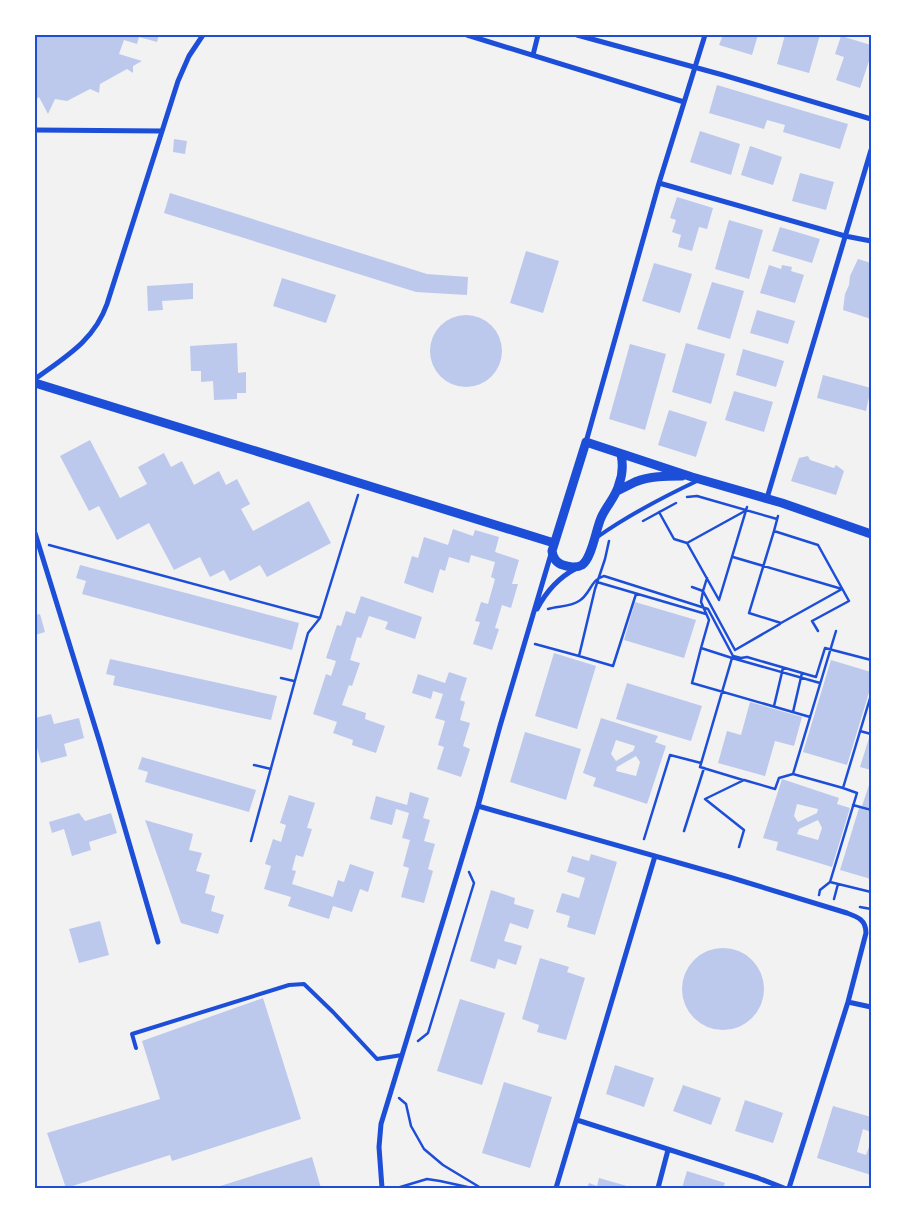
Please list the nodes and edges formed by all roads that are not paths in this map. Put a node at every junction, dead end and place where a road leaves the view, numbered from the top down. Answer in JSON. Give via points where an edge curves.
{"nodes":[{"id":1,"x":203,"y":35,"type":"edge"},
{"id":2,"x":467,"y":35,"type":"edge"},
{"id":3,"x":538,"y":35,"type":"edge"},
{"id":4,"x":577,"y":35,"type":"edge"},
{"id":5,"x":705,"y":35,"type":"edge"},
{"id":6,"x":533,"y":55,"type":"junction"},
{"id":7,"x":695,"y":67,"type":"junction"},
{"id":8,"x":684,"y":102,"type":"junction"},
{"id":9,"x":871,"y":119,"type":"edge"},
{"id":10,"x":35,"y":130,"type":"edge"},
{"id":11,"x":162,"y":131,"type":"junction"},
{"id":12,"x":871,"y":150,"type":"edge"},
{"id":13,"x":659,"y":183,"type":"junction"},
{"id":14,"x":845,"y":236,"type":"junction"},
{"id":15,"x":871,"y":241,"type":"edge"},
{"id":16,"x":35,"y":379,"type":"edge"},
{"id":17,"x":35,"y":383,"type":"edge"},
{"id":18,"x":586,"y":442,"type":"junction"},
{"id":19,"x":621,"y":454,"type":"junction"},
{"id":20,"x":697,"y":478,"type":"junction"},
{"id":21,"x":617,"y":491,"type":"junction"},
{"id":22,"x":766,"y":498,"type":"junction"},
{"id":23,"x":35,"y":533,"type":"edge"},
{"id":24,"x":871,"y":534,"type":"edge"},
{"id":25,"x":594,"y":540,"type":"junction"},
{"id":26,"x":553,"y":547,"type":"junction"},
{"id":27,"x":582,"y":564,"type":"junction"},
{"id":28,"x":532,"y":621,"type":"junction"},
{"id":29,"x":478,"y":806,"type":"junction"},
{"id":30,"x":654,"y":856,"type":"junction"},
{"id":31,"x":158,"y":942,"type":"dead end"},
{"id":32,"x":848,"y":1002,"type":"junction"},
{"id":33,"x":871,"y":1007,"type":"edge"},
{"id":34,"x":136,"y":1048,"type":"dead end"},
{"id":35,"x":402,"y":1055,"type":"junction"},
{"id":36,"x":577,"y":1120,"type":"junction"},
{"id":37,"x":668,"y":1150,"type":"junction"},
{"id":38,"x":382,"y":1188,"type":"edge"},
{"id":39,"x":556,"y":1188,"type":"edge"},
{"id":40,"x":658,"y":1188,"type":"edge"},
{"id":41,"x":784,"y":1188,"type":"edge"},
{"id":42,"x":789,"y":1188,"type":"edge"}],
"edges":[{"from":1,"to":11,"type":"street","via":[[188,56]]},
{"from":2,"to":6,"type":"street"},
{"from":3,"to":6,"type":"street"},
{"from":4,"to":7,"type":"street"},
{"from":5,"to":7,"type":"street"},
{"from":6,"to":8,"type":"street"},
{"from":7,"to":8,"type":"street"},
{"from":7,"to":9,"type":"street"},
{"from":8,"to":13,"type":"street"},
{"from":10,"to":11,"type":"street"},
{"from":11,"to":16,"type":"street","via":[[102,316],[94,331],[81,344]]},
{"from":12,"to":14,"type":"street"},
{"from":13,"to":14,"type":"street"},
{"from":13,"to":18,"type":"street"},
{"from":14,"to":15,"type":"street"},
{"from":14,"to":22,"type":"street"},
{"from":17,"to":26,"type":"street"},
{"from":18,"to":19,"type":"street"},
{"from":18,"to":26,"type":"street"},
{"from":19,"to":20,"type":"street"},
{"from":19,"to":21,"type":"street","via":[[623,466]]},
{"from":20,"to":21,"type":"street","via":[[654,477],[636,481]]},
{"from":20,"to":22,"type":"street"},
{"from":20,"to":25,"type":"lane"},
{"from":21,"to":25,"type":"street","via":[[600,520]]},
{"from":22,"to":24,"type":"street"},
{"from":23,"to":31,"type":"street"},
{"from":25,"to":27,"type":"street"},
{"from":26,"to":27,"type":"street","via":[[554,559],[560,564],[572,567]]},
{"from":26,"to":28,"type":"street"},
{"from":27,"to":28,"type":"street","via":[[552,587]]},
{"from":28,"to":29,"type":"street"},
{"from":29,"to":30,"type":"street"},
{"from":29,"to":35,"type":"street"},
{"from":30,"to":32,"type":"street","via":[[816,903],[863,921],[865,938]]},
{"from":30,"to":36,"type":"street"},
{"from":32,"to":33,"type":"street"},
{"from":32,"to":42,"type":"street"},
{"from":34,"to":35,"type":"lane","via":[[132,1034],[289,985],[304,984],[377,1060]]},
{"from":35,"to":38,"type":"street","via":[[381,1124]]},
{"from":36,"to":37,"type":"street"},
{"from":36,"to":39,"type":"street"},
{"from":37,"to":40,"type":"street"},
{"from":37,"to":41,"type":"street"}]}
